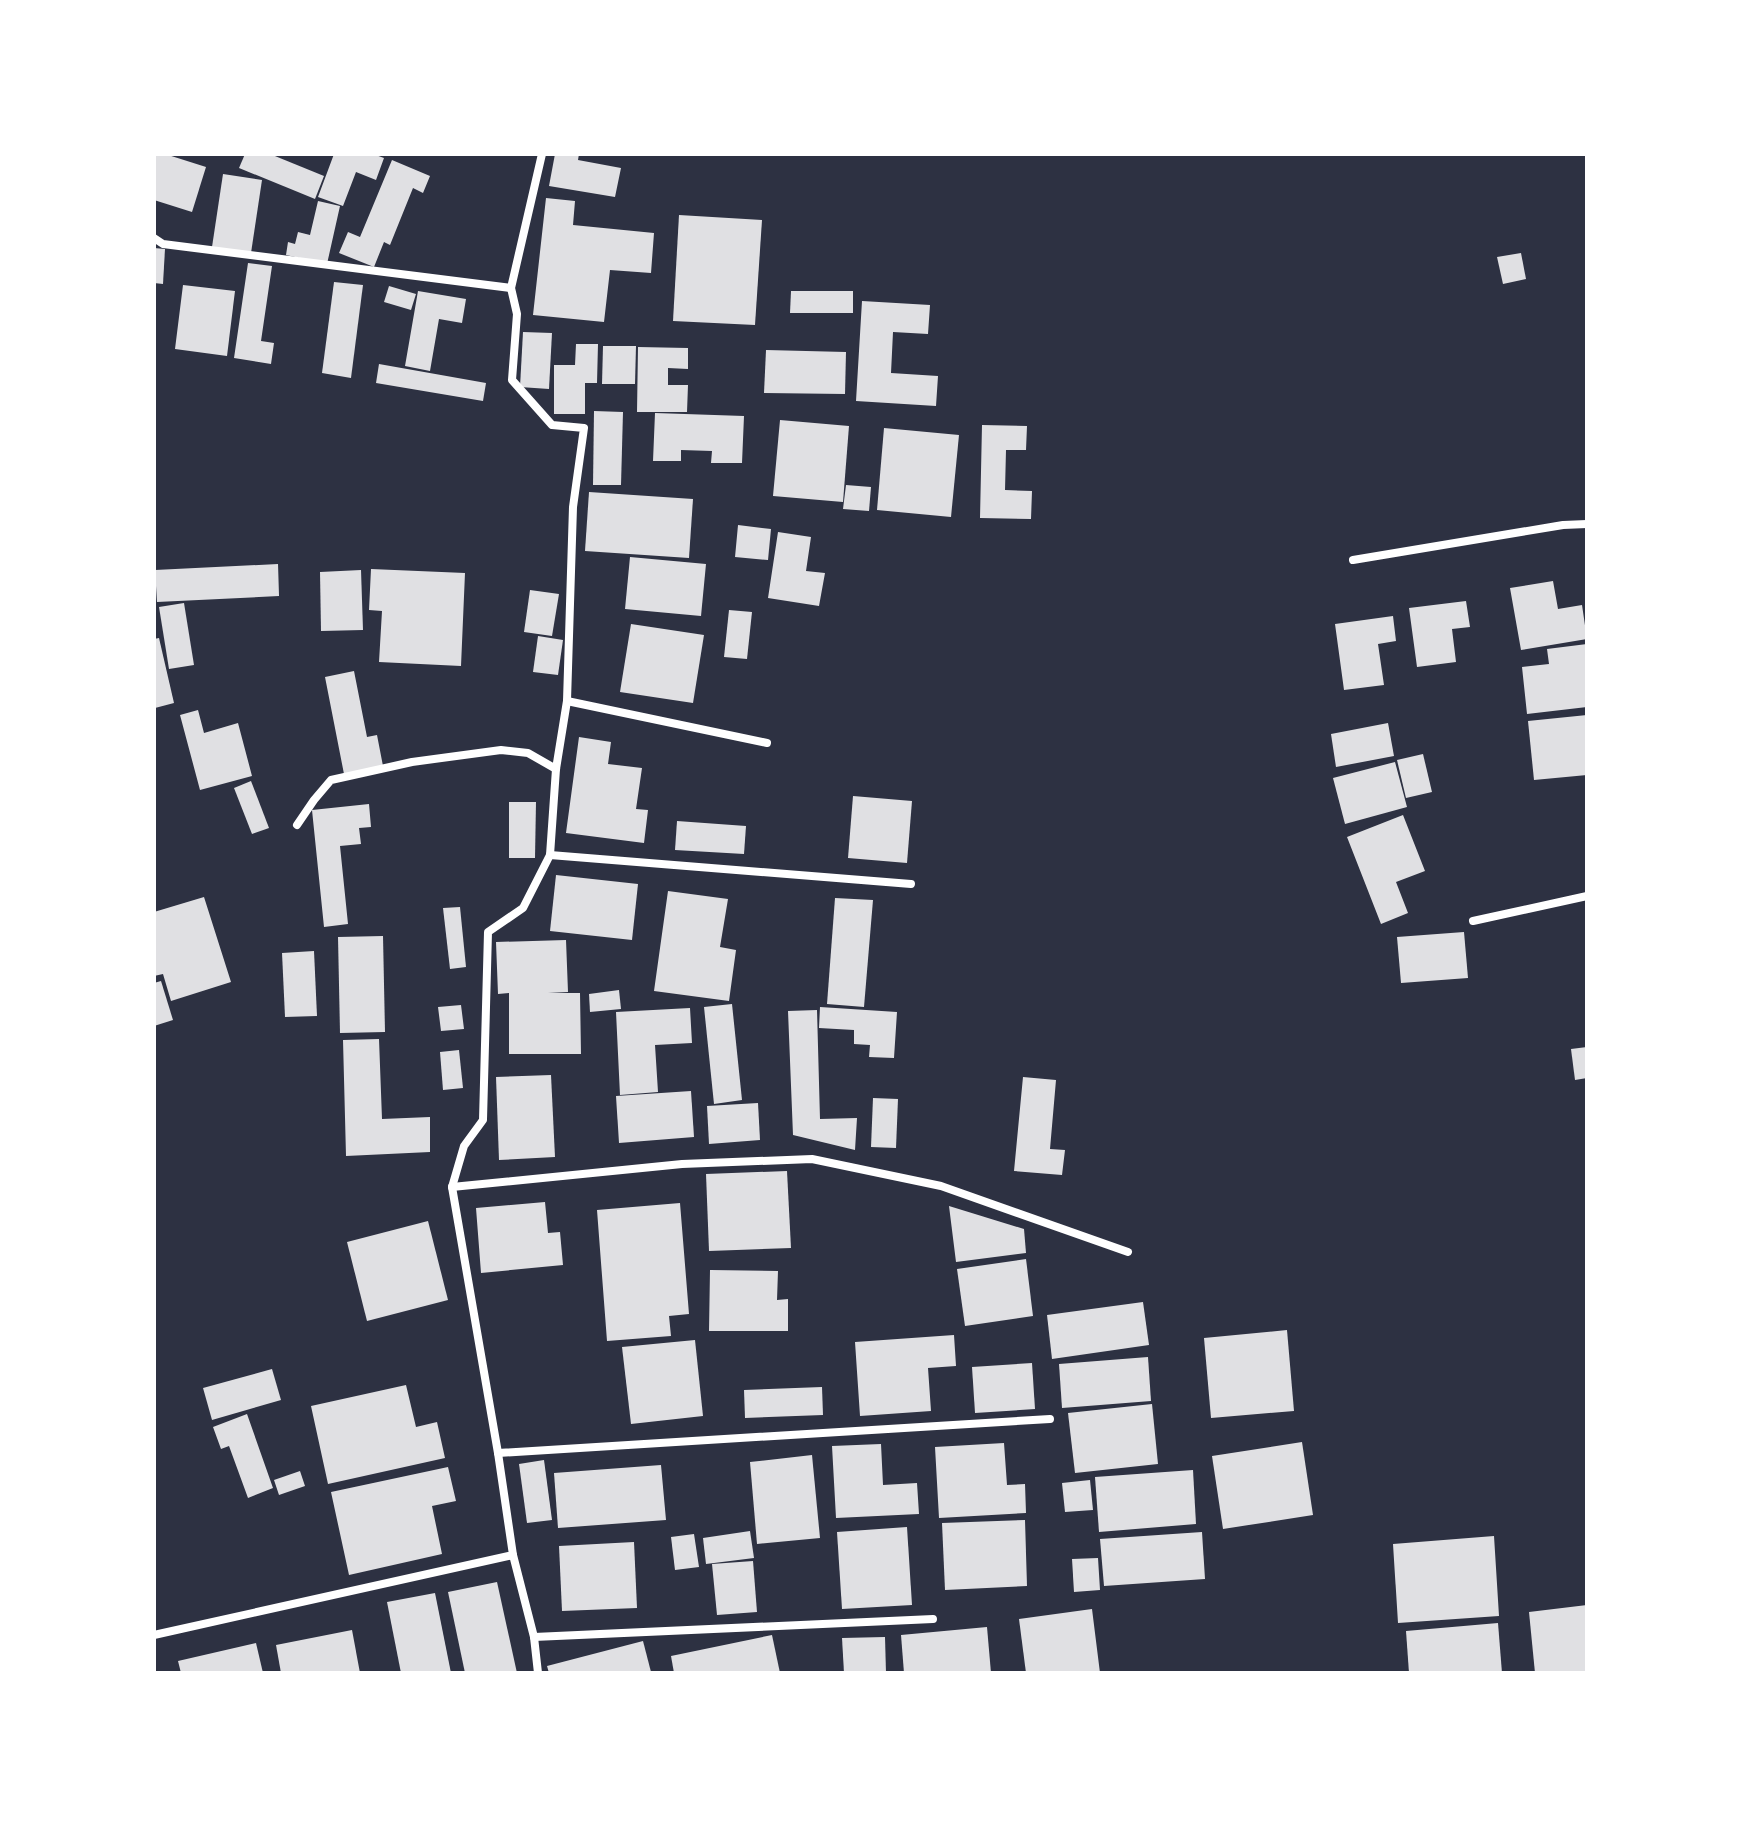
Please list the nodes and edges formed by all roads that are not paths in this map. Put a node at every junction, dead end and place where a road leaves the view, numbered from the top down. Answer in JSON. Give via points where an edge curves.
{"nodes":[{"id":1,"x":542,"y":154,"type":"edge"},
{"id":2,"x":154,"y":238,"type":"edge"},
{"id":3,"x":511,"y":288,"type":"junction"},
{"id":4,"x":1587,"y":524,"type":"edge"},
{"id":5,"x":1353,"y":560,"type":"dead end"},
{"id":6,"x":567,"y":701,"type":"junction"},
{"id":7,"x":767,"y":743,"type":"dead end"},
{"id":8,"x":556,"y":769,"type":"junction"},
{"id":9,"x":297,"y":825,"type":"dead end"},
{"id":10,"x":550,"y":855,"type":"junction"},
{"id":11,"x":911,"y":884,"type":"dead end"},
{"id":12,"x":1587,"y":896,"type":"edge"},
{"id":13,"x":1473,"y":921,"type":"dead end"},
{"id":14,"x":452,"y":1187,"type":"junction"},
{"id":15,"x":1128,"y":1252,"type":"dead end"},
{"id":16,"x":1050,"y":1419,"type":"dead end"},
{"id":17,"x":498,"y":1453,"type":"junction"},
{"id":18,"x":513,"y":1555,"type":"junction"},
{"id":19,"x":933,"y":1619,"type":"dead end"},
{"id":20,"x":154,"y":1635,"type":"edge"},
{"id":21,"x":534,"y":1637,"type":"junction"},
{"id":22,"x":538,"y":1673,"type":"edge"}],
"edges":[{"from":1,"to":3,"type":"street"},
{"from":2,"to":3,"type":"street","via":[[163,244]]},
{"from":3,"to":6,"type":"street","via":[[517,314],[512,380],[552,425],[584,428],[573,507]]},
{"from":4,"to":5,"type":"street"},
{"from":6,"to":7,"type":"street"},
{"from":6,"to":8,"type":"street"},
{"from":8,"to":9,"type":"street","via":[[528,753],[501,750],[412,762],[331,780]]},
{"from":8,"to":10,"type":"street"},
{"from":10,"to":11,"type":"street"},
{"from":10,"to":14,"type":"street","via":[[523,908],[488,932],[483,1120],[464,1146]]},
{"from":12,"to":13,"type":"street"},
{"from":14,"to":15,"type":"street","via":[[682,1164],[812,1159],[941,1186]]},
{"from":14,"to":17,"type":"street"},
{"from":16,"to":17,"type":"street"},
{"from":17,"to":18,"type":"street"},
{"from":18,"to":20,"type":"street"},
{"from":18,"to":21,"type":"street"},
{"from":19,"to":21,"type":"street"},
{"from":21,"to":22,"type":"street"}]}
